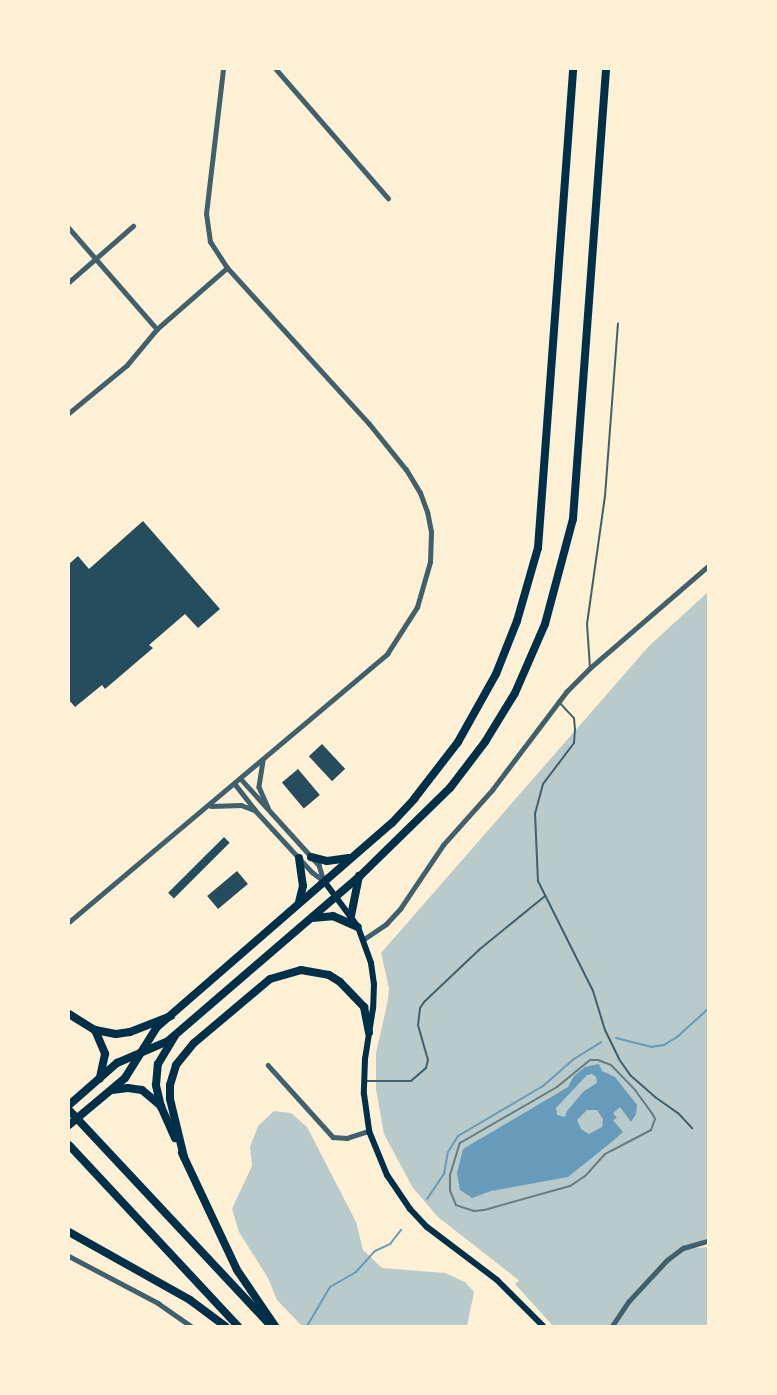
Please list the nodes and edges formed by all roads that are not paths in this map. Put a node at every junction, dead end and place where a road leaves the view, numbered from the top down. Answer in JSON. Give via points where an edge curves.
{"nodes":[{"id":1,"x":223,"y":69,"type":"edge"},
{"id":2,"x":276,"y":69,"type":"edge"},
{"id":3,"x":573,"y":69,"type":"edge"},
{"id":4,"x":606,"y":69,"type":"edge"},
{"id":5,"x":388,"y":198,"type":"dead end"},
{"id":6,"x":133,"y":226,"type":"dead end"},
{"id":7,"x":69,"y":228,"type":"edge"},
{"id":8,"x":96,"y":258,"type":"junction"},
{"id":9,"x":227,"y":268,"type":"junction"},
{"id":10,"x":69,"y":282,"type":"edge"},
{"id":11,"x":618,"y":323,"type":"dead end"},
{"id":12,"x":157,"y":329,"type":"junction"},
{"id":13,"x":69,"y":413,"type":"edge"},
{"id":14,"x":708,"y":566,"type":"edge"},
{"id":15,"x":590,"y":668,"type":"junction"},
{"id":16,"x":558,"y":701,"type":"junction"},
{"id":17,"x":263,"y":761,"type":"junction"},
{"id":18,"x":238,"y":781,"type":"junction"},
{"id":19,"x":209,"y":806,"type":"junction"},
{"id":20,"x":255,"y":810,"type":"junction"},
{"id":21,"x":270,"y":812,"type":"junction"},
{"id":22,"x":311,"y":857,"type":"junction"},
{"id":23,"x":298,"y":858,"type":"junction"},
{"id":24,"x":351,"y":858,"type":"junction"},
{"id":25,"x":360,"y":876,"type":"junction"},
{"id":26,"x":324,"y":881,"type":"junction"},
{"id":27,"x":337,"y":895,"type":"junction"},
{"id":28,"x":545,"y":896,"type":"junction"},
{"id":29,"x":299,"y":902,"type":"junction"},
{"id":30,"x":351,"y":916,"type":"junction"},
{"id":31,"x":311,"y":918,"type":"junction"},
{"id":32,"x":69,"y":922,"type":"edge"},
{"id":33,"x":358,"y":927,"type":"junction"},
{"id":34,"x":364,"y":939,"type":"junction"},
{"id":35,"x":69,"y":1014,"type":"edge"},
{"id":36,"x":171,"y":1016,"type":"junction"},
{"id":37,"x":95,"y":1030,"type":"junction"},
{"id":38,"x":369,"y":1033,"type":"junction"},
{"id":39,"x":176,"y":1036,"type":"junction"},
{"id":40,"x":139,"y":1055,"type":"junction"},
{"id":41,"x":268,"y":1065,"type":"dead end"},
{"id":42,"x":100,"y":1078,"type":"junction"},
{"id":43,"x":364,"y":1081,"type":"junction"},
{"id":44,"x":112,"y":1090,"type":"junction"},
{"id":45,"x":161,"y":1107,"type":"junction"},
{"id":46,"x":69,"y":1108,"type":"edge"},
{"id":47,"x":69,"y":1125,"type":"edge"},
{"id":48,"x":692,"y":1128,"type":"dead end"},
{"id":49,"x":369,"y":1131,"type":"junction"},
{"id":50,"x":69,"y":1145,"type":"edge"},
{"id":51,"x":184,"y":1157,"type":"junction"},
{"id":52,"x":69,"y":1232,"type":"edge"},
{"id":53,"x":708,"y":1240,"type":"edge"},
{"id":54,"x":69,"y":1256,"type":"edge"},
{"id":55,"x":191,"y":1326,"type":"edge"},
{"id":56,"x":225,"y":1326,"type":"edge"},
{"id":57,"x":238,"y":1326,"type":"edge"},
{"id":58,"x":271,"y":1326,"type":"edge"},
{"id":59,"x":275,"y":1326,"type":"edge"},
{"id":60,"x":543,"y":1326,"type":"edge"},
{"id":61,"x":612,"y":1326,"type":"edge"}],
"edges":[{"from":1,"to":9,"type":"street","via":[[206,222],[212,247]]},
{"from":2,"to":5,"type":"street"},
{"from":3,"to":24,"type":"highway","via":[[537,548],[511,639],[468,725],[414,799]]},
{"from":4,"to":25,"type":"highway","via":[[573,519],[557,584],[532,659],[485,742],[439,800]]},
{"from":6,"to":8,"type":"street"},
{"from":7,"to":8,"type":"street"},
{"from":8,"to":10,"type":"street"},
{"from":8,"to":12,"type":"street"},
{"from":9,"to":12,"type":"street"},
{"from":9,"to":17,"type":"street","via":[[406,470],[424,502],[431,532],[430,562],[422,596],[387,654]]},
{"from":11,"to":15,"type":"lane","via":[[604,507],[587,624]]},
{"from":12,"to":13,"type":"street","via":[[127,365]]},
{"from":14,"to":15,"type":"street"},
{"from":15,"to":16,"type":"street"},
{"from":16,"to":28,"type":"lane","via":[[574,718],[575,729],[574,743],[543,784],[535,813],[538,881]]},
{"from":16,"to":34,"type":"street","via":[[486,797],[443,845],[400,909]]},
{"from":17,"to":18,"type":"street"},
{"from":17,"to":21,"type":"street","via":[[259,787]]},
{"from":18,"to":19,"type":"street"},
{"from":18,"to":20,"type":"street"},
{"from":18,"to":21,"type":"street"},
{"from":19,"to":20,"type":"street","via":[[241,805]]},
{"from":19,"to":32,"type":"street"},
{"from":20,"to":23,"type":"street"},
{"from":21,"to":22,"type":"street"},
{"from":22,"to":24,"type":"highway","via":[[327,861]]},
{"from":22,"to":26,"type":"street"},
{"from":23,"to":26,"type":"street"},
{"from":23,"to":29,"type":"highway","via":[[303,886]]},
{"from":24,"to":26,"type":"highway"},
{"from":25,"to":27,"type":"highway"},
{"from":25,"to":30,"type":"highway"},
{"from":26,"to":27,"type":"main road"},
{"from":26,"to":29,"type":"highway"},
{"from":27,"to":30,"type":"main road"},
{"from":27,"to":31,"type":"highway"},
{"from":28,"to":43,"type":"lane","via":[[424,1002],[418,1025],[428,1060],[426,1068],[411,1081]]},
{"from":28,"to":48,"type":"lane","via":[[593,991],[619,1059],[630,1075]]},
{"from":29,"to":36,"type":"highway"},
{"from":30,"to":33,"type":"main road"},
{"from":31,"to":33,"type":"highway","via":[[333,916]]},
{"from":31,"to":39,"type":"highway"},
{"from":33,"to":34,"type":"main road"},
{"from":34,"to":38,"type":"main road","via":[[374,984]]},
{"from":35,"to":37,"type":"highway"},
{"from":36,"to":37,"type":"highway","via":[[123,1034]]},
{"from":36,"to":40,"type":"highway","via":[[151,1035]]},
{"from":37,"to":42,"type":"highway","via":[[105,1054]]},
{"from":38,"to":43,"type":"main road"},
{"from":38,"to":51,"type":"highway","via":[[364,1007],[329,975],[301,970],[270,979],[194,1043],[176,1065],[170,1092]]},
{"from":39,"to":40,"type":"highway"},
{"from":39,"to":45,"type":"highway","via":[[157,1072]]},
{"from":40,"to":42,"type":"highway","via":[[122,1060]]},
{"from":40,"to":44,"type":"highway","via":[[129,1073]]},
{"from":41,"to":49,"type":"street","via":[[333,1137],[341,1139]]},
{"from":42,"to":46,"type":"highway"},
{"from":43,"to":49,"type":"main road"},
{"from":44,"to":45,"type":"highway","via":[[142,1090]]},
{"from":44,"to":47,"type":"highway"},
{"from":45,"to":51,"type":"highway"},
{"from":46,"to":58,"type":"highway"},
{"from":49,"to":60,"type":"main road","via":[[387,1175],[414,1214],[511,1291]]},
{"from":50,"to":57,"type":"highway"},
{"from":51,"to":59,"type":"highway","via":[[237,1270]]},
{"from":52,"to":56,"type":"highway","via":[[189,1300]]},
{"from":53,"to":61,"type":"street","via":[[683,1248],[640,1287]]},
{"from":54,"to":55,"type":"street","via":[[158,1303]]}]}
